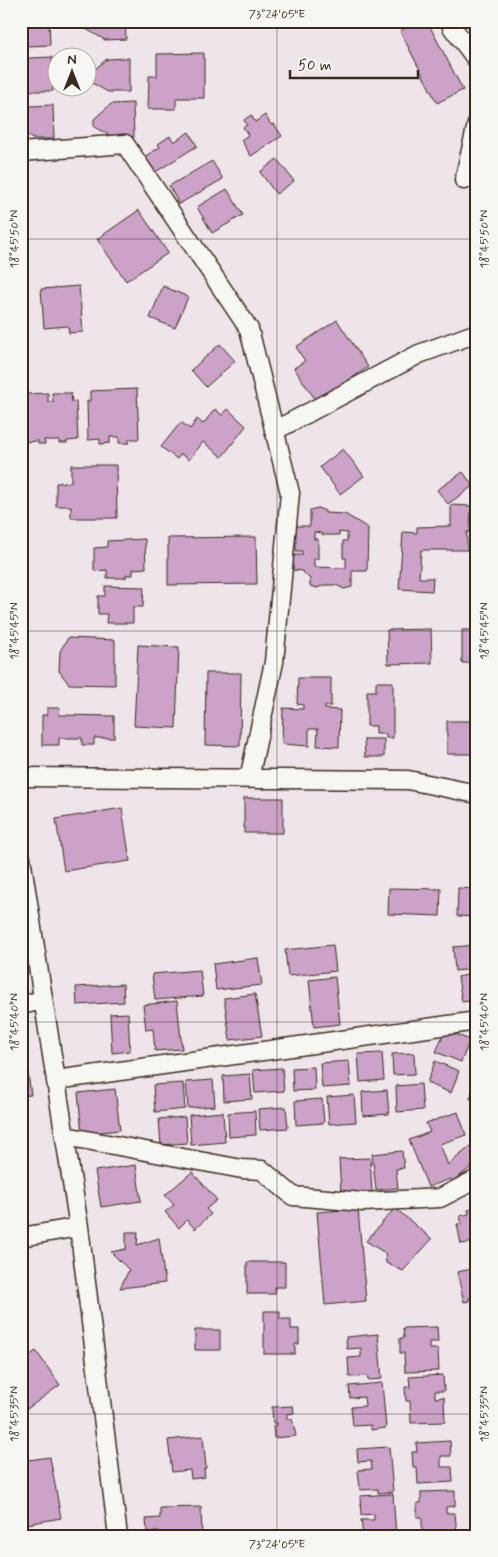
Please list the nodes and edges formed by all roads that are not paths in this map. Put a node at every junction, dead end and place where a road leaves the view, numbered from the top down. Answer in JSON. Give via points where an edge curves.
{"nodes":[{"id":1,"x":451,"y":21,"type":"edge"},
{"id":2,"x":477,"y":60,"type":"edge"},
{"id":3,"x":477,"y":124,"type":"edge"},
{"id":4,"x":21,"y":152,"type":"edge"},
{"id":5,"x":464,"y":180,"type":"dead end"},
{"id":6,"x":477,"y":333,"type":"edge"},
{"id":7,"x":274,"y":431,"type":"junction"},
{"id":8,"x":21,"y":777,"type":"edge"},
{"id":9,"x":249,"y":779,"type":"junction"},
{"id":10,"x":477,"y":794,"type":"edge"},
{"id":11,"x":21,"y":858,"type":"edge"},
{"id":12,"x":43,"y":1000,"type":"junction"},
{"id":13,"x":21,"y":1005,"type":"edge"},
{"id":14,"x":477,"y":1021,"type":"edge"},
{"id":15,"x":56,"y":1080,"type":"junction"},
{"id":16,"x":65,"y":1136,"type":"junction"},
{"id":17,"x":477,"y":1179,"type":"edge"},
{"id":18,"x":79,"y":1227,"type":"junction"},
{"id":19,"x":21,"y":1237,"type":"edge"},
{"id":20,"x":118,"y":1536,"type":"edge"}],
"edges":[{"from":1,"to":2,"type":"street"},
{"from":3,"to":5,"type":"street"},
{"from":4,"to":7,"type":"street","via":[[125,144],[249,329]]},
{"from":6,"to":7,"type":"street","via":[[419,354]]},
{"from":7,"to":9,"type":"street","via":[[290,493],[274,662]]},
{"from":8,"to":9,"type":"street"},
{"from":9,"to":10,"type":"street","via":[[408,780]]},
{"from":11,"to":12,"type":"street"},
{"from":12,"to":13,"type":"street"},
{"from":12,"to":15,"type":"street"},
{"from":14,"to":15,"type":"street"},
{"from":15,"to":16,"type":"street"},
{"from":16,"to":17,"type":"street","via":[[262,1170],[293,1196],[363,1202],[440,1198]]},
{"from":16,"to":18,"type":"street"},
{"from":18,"to":19,"type":"street"},
{"from":18,"to":20,"type":"street"}]}
